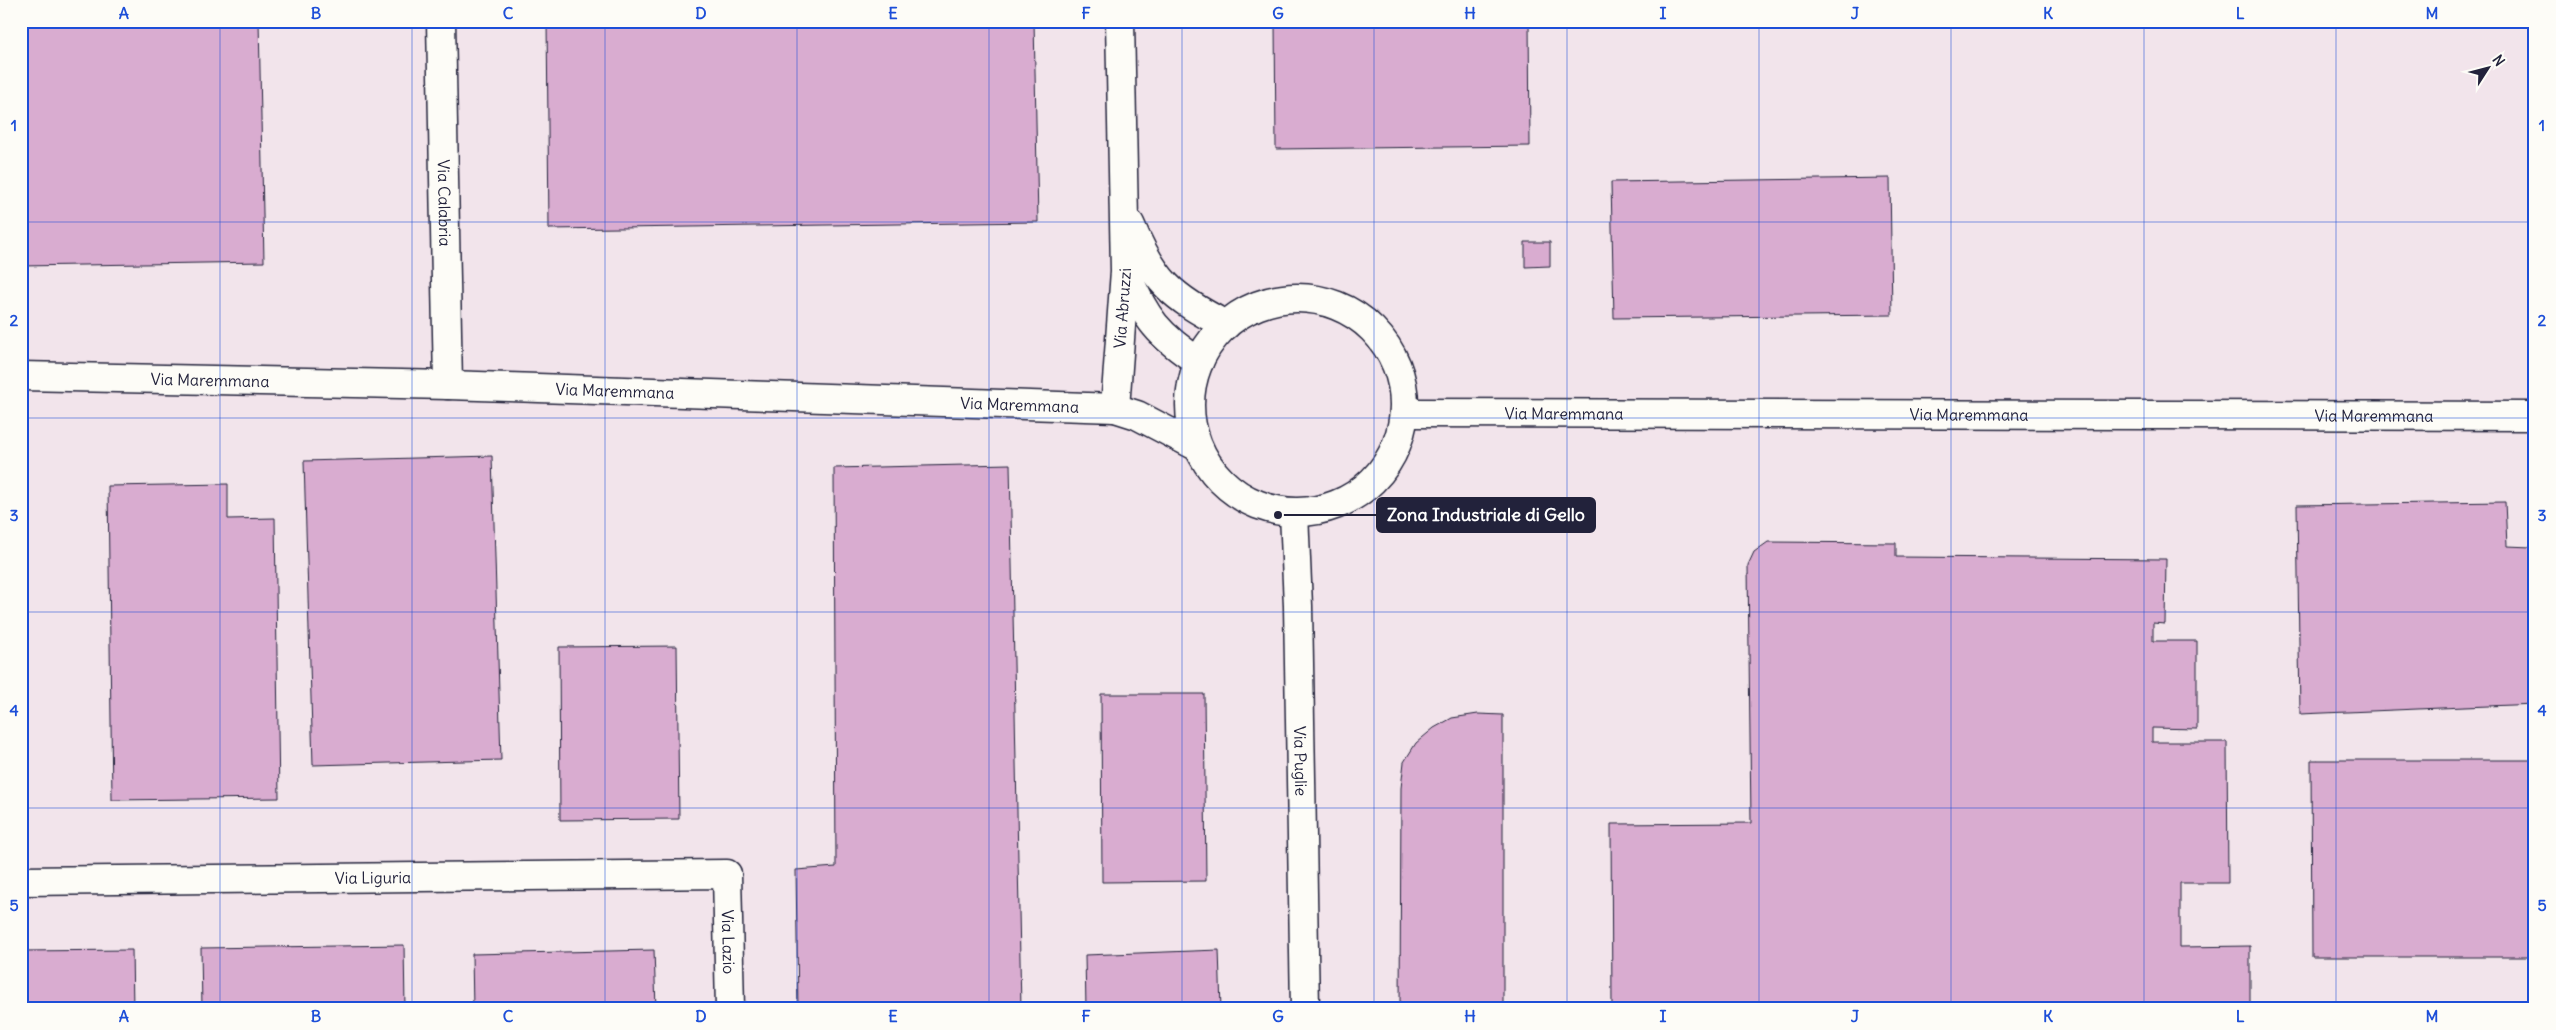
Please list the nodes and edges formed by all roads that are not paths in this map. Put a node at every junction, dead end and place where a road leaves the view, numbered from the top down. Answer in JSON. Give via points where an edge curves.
{"nodes":[{"id":1,"x":441,"y":21,"type":"edge"},
{"id":2,"x":1120,"y":21,"type":"edge"},
{"id":3,"x":1123,"y":208,"type":"junction"},
{"id":4,"x":1126,"y":271,"type":"junction"},
{"id":5,"x":1226,"y":325,"type":"junction"},
{"id":6,"x":1199,"y":362,"type":"junction"},
{"id":7,"x":21,"y":376,"type":"edge"},
{"id":8,"x":448,"y":385,"type":"junction"},
{"id":9,"x":1115,"y":408,"type":"junction"},
{"id":10,"x":1404,"y":413,"type":"junction"},
{"id":11,"x":2535,"y":416,"type":"edge"},
{"id":12,"x":1198,"y":446,"type":"junction"},
{"id":13,"x":1294,"y":512,"type":"junction"},
{"id":14,"x":727,"y":874,"type":"joint"},
{"id":15,"x":21,"y":882,"type":"edge"},
{"id":16,"x":730,"y":1009,"type":"edge"},
{"id":17,"x":1305,"y":1009,"type":"edge"}],
"edges":[{"from":1,"to":8,"type":"street","name":"Via Calabria"},
{"from":2,"to":3,"type":"street","name":"Via Abruzzi"},
{"from":3,"to":4,"type":"street","name":"Via Abruzzi"},
{"from":3,"to":5,"type":"street","name":"Via Abruzzi","via":[[1143,256],[1160,281],[1179,299]]},
{"from":4,"to":6,"type":"street","via":[[1146,315],[1160,332]]},
{"from":4,"to":9,"type":"street","name":"Via Abruzzi"},
{"from":5,"to":6,"type":"street"},
{"from":5,"to":10,"type":"street","via":[[1259,305],[1285,299],[1314,300],[1339,307],[1367,325],[1389,351],[1401,383]]},
{"from":6,"to":12,"type":"street","via":[[1190,402]]},
{"from":7,"to":8,"type":"street","name":"Via Maremmana"},
{"from":8,"to":9,"type":"street","name":"Via Maremmana"},
{"from":9,"to":12,"type":"street","name":"Via Maremmana","via":[[1137,415]]},
{"from":10,"to":11,"type":"street","name":"Via Maremmana"},
{"from":10,"to":13,"type":"street","via":[[1394,450],[1375,479],[1334,506]]},
{"from":12,"to":13,"type":"street","via":[[1206,462],[1226,486],[1253,503],[1282,512]]},
{"from":13,"to":17,"type":"street","name":"Via Puglie"},
{"from":14,"to":15,"type":"street","name":"Via Liguria"},
{"from":14,"to":16,"type":"street","name":"Via Lazio"}]}
